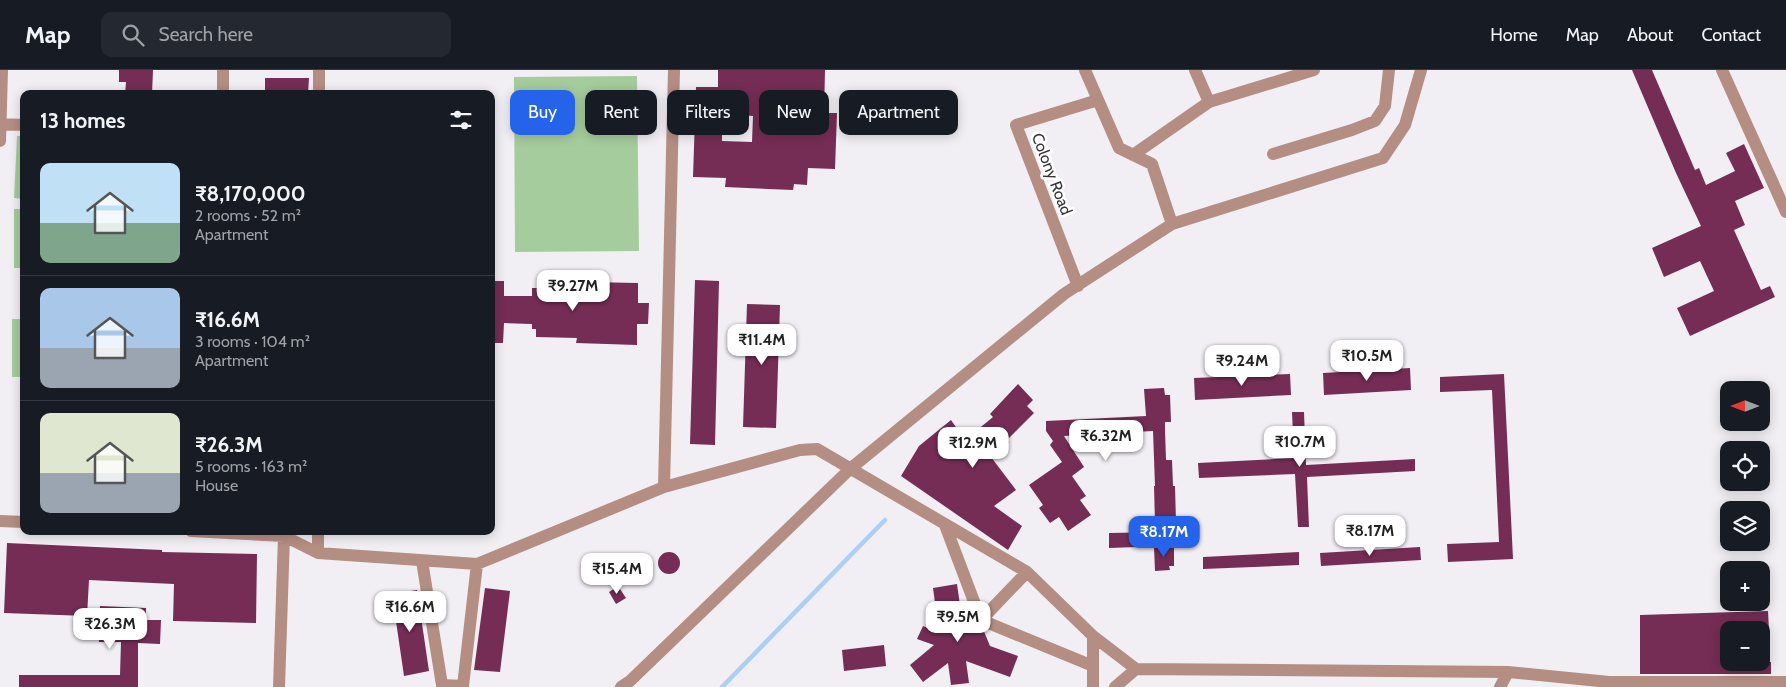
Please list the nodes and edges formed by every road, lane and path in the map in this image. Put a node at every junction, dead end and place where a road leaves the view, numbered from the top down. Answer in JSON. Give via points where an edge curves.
{"nodes":[{"id":1,"x":2,"y":70,"type":"edge"},
{"id":2,"x":223,"y":70,"type":"edge"},
{"id":3,"x":320,"y":70,"type":"edge"},
{"id":4,"x":674,"y":70,"type":"edge"},
{"id":5,"x":1085,"y":70,"type":"edge"},
{"id":6,"x":1195,"y":70,"type":"edge"},
{"id":7,"x":1314,"y":70,"type":"edge"},
{"id":8,"x":1389,"y":70,"type":"edge"},
{"id":9,"x":1421,"y":70,"type":"edge"},
{"id":10,"x":1722,"y":70,"type":"edge"},
{"id":11,"x":1277,"y":75,"type":"edge"},
{"id":12,"x":223,"y":90,"type":"edge"},
{"id":13,"x":319,"y":90,"type":"edge"},
{"id":14,"x":1098,"y":100,"type":"junction"},
{"id":15,"x":1210,"y":102,"type":"junction"},
{"id":16,"x":0,"y":124,"type":"edge"},
{"id":17,"x":20,"y":124,"type":"edge"},
{"id":18,"x":0,"y":142,"type":"edge"},
{"id":19,"x":1272,"y":154,"type":"dead end"},
{"id":20,"x":1133,"y":155,"type":"junction"},
{"id":21,"x":1786,"y":212,"type":"edge"},
{"id":22,"x":1172,"y":224,"type":"junction"},
{"id":23,"x":1078,"y":286,"type":"junction"},
{"id":24,"x":850,"y":469,"type":"junction"},
{"id":25,"x":664,"y":487,"type":"junction"},
{"id":26,"x":0,"y":521,"type":"edge"},
{"id":27,"x":20,"y":522,"type":"edge"},
{"id":28,"x":945,"y":525,"type":"junction"},
{"id":29,"x":265,"y":535,"type":"edge"},
{"id":30,"x":318,"y":535,"type":"edge"},
{"id":31,"x":284,"y":536,"type":"junction"},
{"id":32,"x":318,"y":554,"type":"junction"},
{"id":33,"x":422,"y":561,"type":"junction"},
{"id":34,"x":477,"y":564,"type":"junction"},
{"id":35,"x":1027,"y":572,"type":"junction"},
{"id":36,"x":980,"y":620,"type":"junction"},
{"id":37,"x":1093,"y":636,"type":"junction"},
{"id":38,"x":1093,"y":666,"type":"junction"},
{"id":39,"x":1136,"y":669,"type":"junction"},
{"id":40,"x":1508,"y":672,"type":"junction"},
{"id":41,"x":1786,"y":682,"type":"edge"},
{"id":42,"x":279,"y":687,"type":"edge"},
{"id":43,"x":621,"y":687,"type":"edge"},
{"id":44,"x":1093,"y":687,"type":"edge"},
{"id":45,"x":1115,"y":687,"type":"edge"},
{"id":46,"x":1500,"y":687,"type":"edge"}],
"edges":[{"from":1,"to":16,"type":"street"},
{"from":2,"to":12,"type":"street"},
{"from":3,"to":13,"type":"street"},
{"from":4,"to":25,"type":"street"},
{"from":5,"to":14,"type":"street"},
{"from":6,"to":15,"type":"street"},
{"from":7,"to":11,"type":"street"},
{"from":8,"to":19,"type":"street","via":[[1385,106],[1375,121]]},
{"from":9,"to":22,"type":"street","via":[[1405,125],[1383,158]]},
{"from":10,"to":21,"type":"street"},
{"from":11,"to":15,"type":"street"},
{"from":14,"to":20,"type":"street","via":[[1118,148]]},
{"from":14,"to":23,"type":"street","name":"Colony Road","via":[[1016,126]]},
{"from":15,"to":20,"type":"street"},
{"from":16,"to":17,"type":"street"},
{"from":16,"to":18,"type":"street"},
{"from":20,"to":22,"type":"street","via":[[1152,164]]},
{"from":22,"to":23,"type":"street"},
{"from":23,"to":24,"type":"street","via":[[1064,294]]},
{"from":24,"to":25,"type":"street","via":[[817,448]]},
{"from":24,"to":28,"type":"street"},
{"from":24,"to":43,"type":"street"},
{"from":25,"to":34,"type":"street"},
{"from":26,"to":27,"type":"street"},
{"from":28,"to":35,"type":"street"},
{"from":28,"to":36,"type":"street"},
{"from":29,"to":31,"type":"street"},
{"from":30,"to":32,"type":"street"},
{"from":31,"to":32,"type":"street"},
{"from":31,"to":42,"type":"street"},
{"from":32,"to":33,"type":"street"},
{"from":33,"to":34,"type":"street"},
{"from":33,"to":34,"type":"street","via":[[442,685],[463,686]]},
{"from":35,"to":36,"type":"street"},
{"from":35,"to":37,"type":"street"},
{"from":36,"to":38,"type":"street"},
{"from":37,"to":38,"type":"street"},
{"from":37,"to":39,"type":"street"},
{"from":38,"to":44,"type":"street"},
{"from":39,"to":40,"type":"street"},
{"from":39,"to":45,"type":"street"},
{"from":40,"to":41,"type":"street","via":[[1609,682]]},
{"from":40,"to":46,"type":"street"}]}
